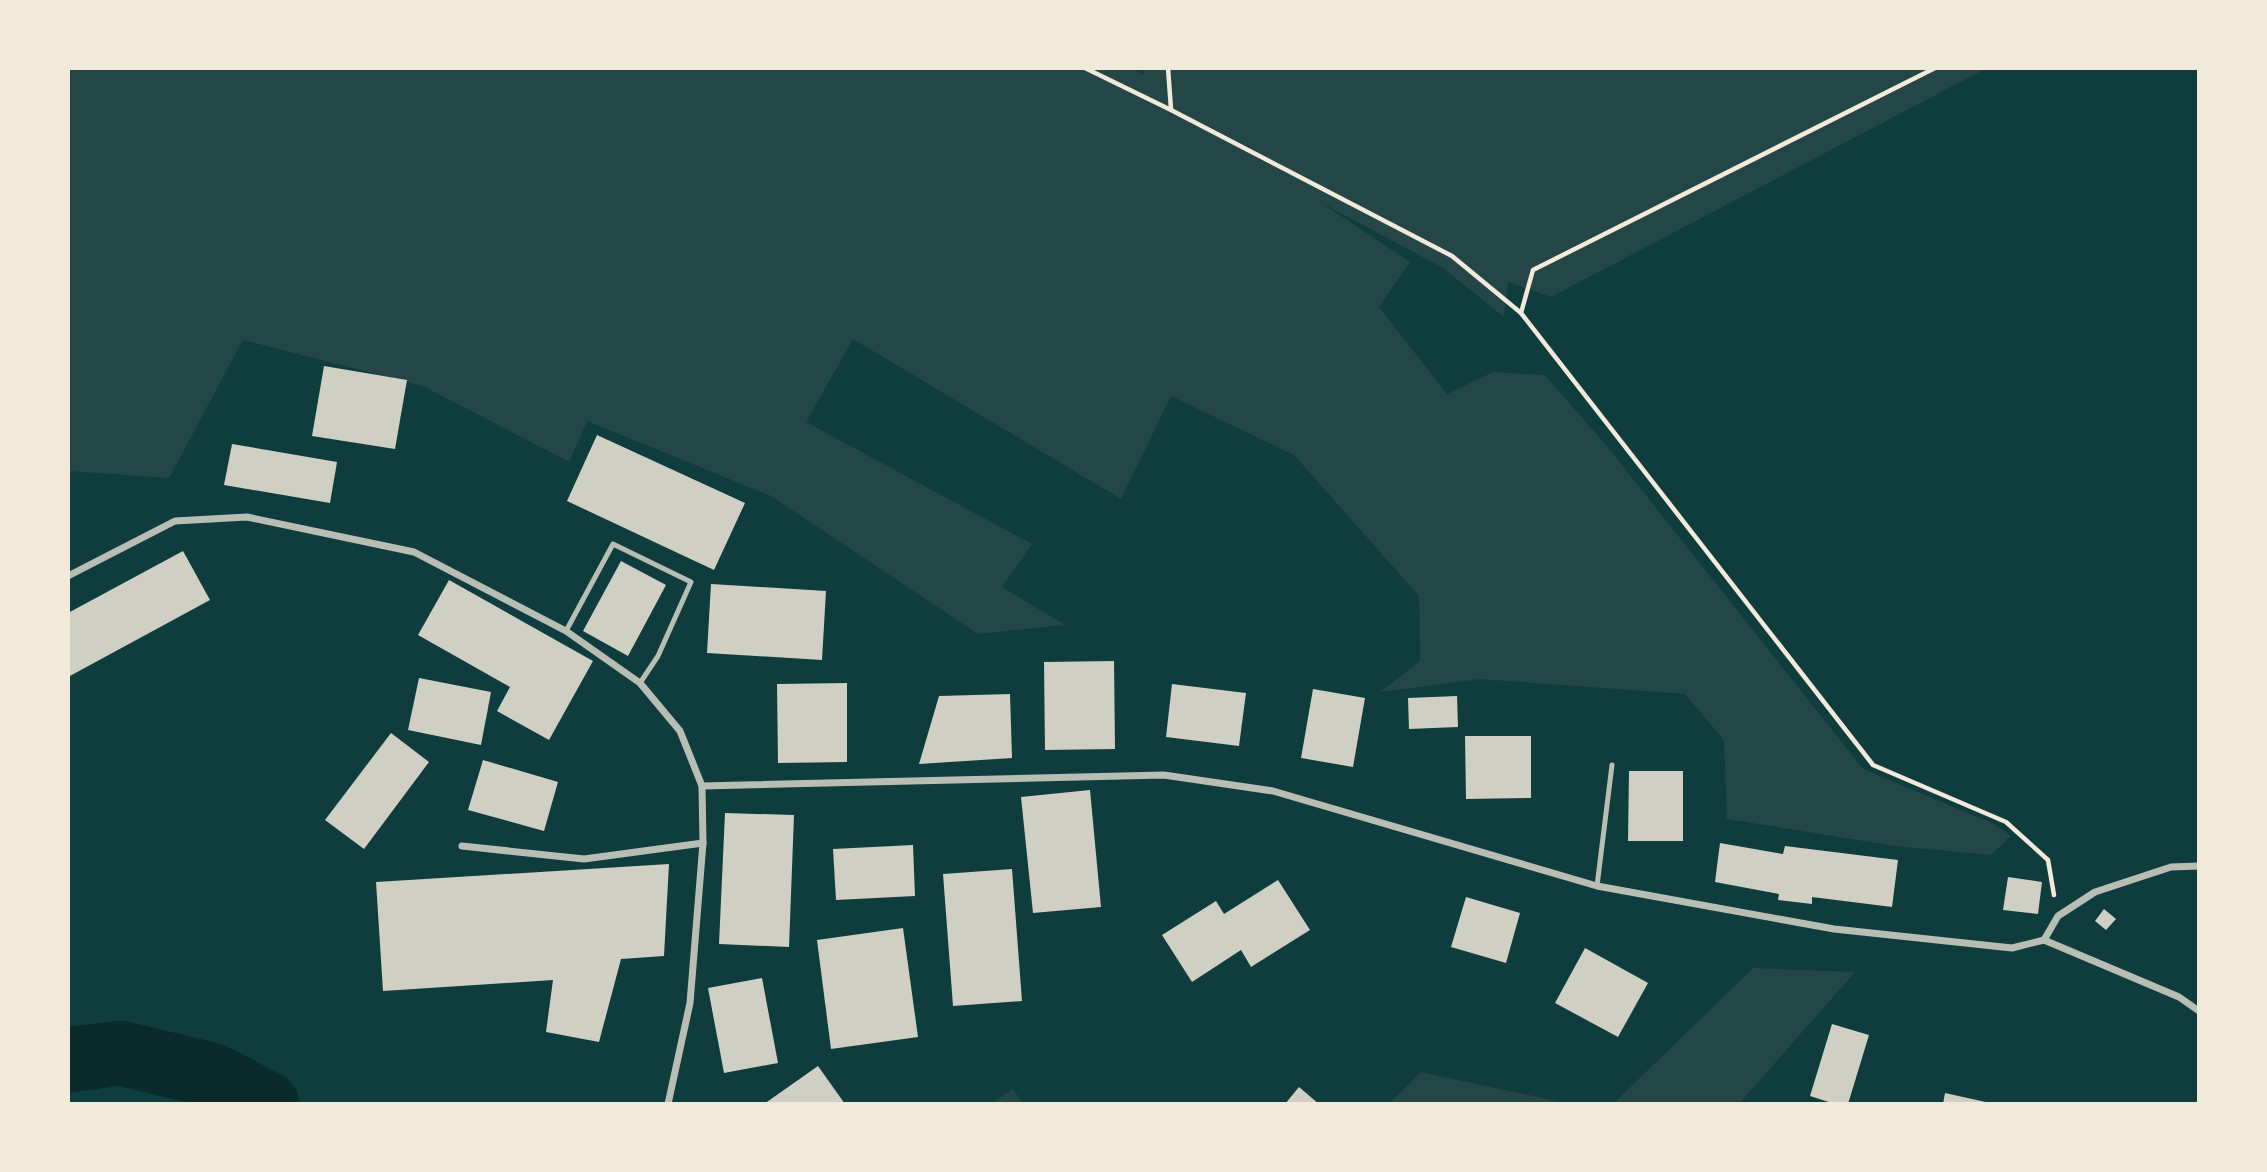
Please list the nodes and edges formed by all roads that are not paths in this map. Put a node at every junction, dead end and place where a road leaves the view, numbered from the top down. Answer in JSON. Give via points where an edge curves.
{"nodes":[{"id":1,"x":68,"y":576,"type":"edge"},
{"id":2,"x":566,"y":631,"type":"junction"},
{"id":3,"x":640,"y":683,"type":"junction"},
{"id":4,"x":1612,"y":765,"type":"dead end"},
{"id":5,"x":702,"y":786,"type":"junction"},
{"id":6,"x":704,"y":843,"type":"junction"},
{"id":7,"x":462,"y":846,"type":"dead end"},
{"id":8,"x":2199,"y":866,"type":"edge"},
{"id":9,"x":1597,"y":886,"type":"junction"},
{"id":10,"x":2043,"y":940,"type":"junction"},
{"id":11,"x":2199,"y":1011,"type":"edge"},
{"id":12,"x":668,"y":1104,"type":"edge"}],
"edges":[{"from":1,"to":2,"type":"street","via":[[175,521],[247,517],[414,552]]},
{"from":2,"to":3,"type":"street"},
{"from":2,"to":3,"type":"lane","via":[[613,544],[691,582],[658,656]]},
{"from":3,"to":5,"type":"street","via":[[680,731]]},
{"from":4,"to":9,"type":"lane"},
{"from":5,"to":6,"type":"street"},
{"from":5,"to":9,"type":"street","via":[[1164,775],[1273,791]]},
{"from":6,"to":7,"type":"street","via":[[584,859]]},
{"from":6,"to":12,"type":"street","via":[[690,1003]]},
{"from":8,"to":10,"type":"street","via":[[2171,867],[2095,892],[2058,916]]},
{"from":9,"to":10,"type":"street","via":[[1834,929],[2012,948]]},
{"from":10,"to":11,"type":"street","via":[[2179,997]]}]}
